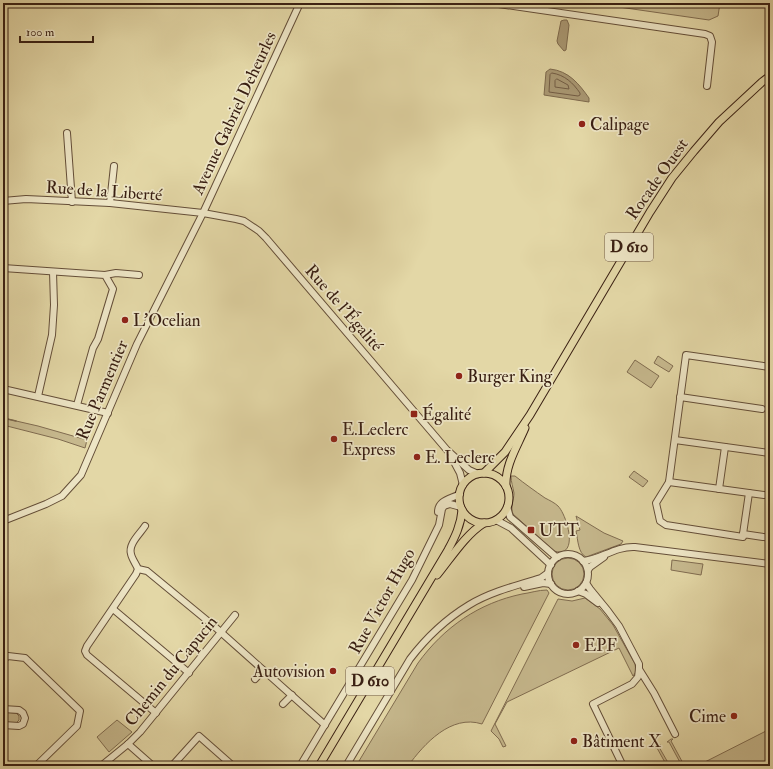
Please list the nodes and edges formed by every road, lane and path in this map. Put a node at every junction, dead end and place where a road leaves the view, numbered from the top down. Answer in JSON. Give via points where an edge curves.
{"nodes":[{"id":1,"x":300,"y":3,"type":"edge"},
{"id":2,"x":492,"y":3,"type":"edge"},
{"id":3,"x":770,"y":76,"type":"edge"},
{"id":4,"x":770,"y":81,"type":"edge"},
{"id":5,"x":707,"y":86,"type":"dead end"},
{"id":6,"x":748,"y":95,"type":"junction"},
{"id":7,"x":67,"y":133,"type":"dead end"},
{"id":8,"x":114,"y":166,"type":"dead end"},
{"id":9,"x":3,"y":201,"type":"edge"},
{"id":10,"x":72,"y":202,"type":"junction"},
{"id":11,"x":110,"y":203,"type":"junction"},
{"id":12,"x":203,"y":213,"type":"junction"},
{"id":13,"x":3,"y":268,"type":"edge"},
{"id":14,"x":53,"y":272,"type":"junction"},
{"id":15,"x":105,"y":275,"type":"junction"},
{"id":16,"x":139,"y":275,"type":"dead end"},
{"id":17,"x":770,"y":366,"type":"edge"},
{"id":18,"x":3,"y":389,"type":"edge"},
{"id":19,"x":38,"y":396,"type":"junction"},
{"id":20,"x":680,"y":397,"type":"junction"},
{"id":21,"x":77,"y":405,"type":"junction"},
{"id":22,"x":762,"y":409,"type":"dead end"},
{"id":23,"x":108,"y":413,"type":"junction"},
{"id":24,"x":530,"y":415,"type":"junction"},
{"id":25,"x":674,"y":440,"type":"junction"},
{"id":26,"x":725,"y":447,"type":"junction"},
{"id":27,"x":447,"y":450,"type":"junction"},
{"id":28,"x":770,"y":453,"type":"edge"},
{"id":29,"x":481,"y":474,"type":"junction"},
{"id":30,"x":669,"y":482,"type":"junction"},
{"id":31,"x":463,"y":485,"type":"junction"},
{"id":32,"x":506,"y":486,"type":"junction"},
{"id":33,"x":719,"y":489,"type":"junction"},
{"id":34,"x":749,"y":493,"type":"junction"},
{"id":35,"x":460,"y":494,"type":"junction"},
{"id":36,"x":764,"y":495,"type":"dead end"},
{"id":37,"x":507,"y":507,"type":"junction"},
{"id":38,"x":462,"y":509,"type":"junction"},
{"id":39,"x":496,"y":520,"type":"junction"},
{"id":40,"x":3,"y":521,"type":"edge"},
{"id":41,"x":484,"y":523,"type":"junction"},
{"id":42,"x":145,"y":526,"type":"dead end"},
{"id":43,"x":436,"y":530,"type":"junction"},
{"id":44,"x":743,"y":534,"type":"junction"},
{"id":45,"x":770,"y":538,"type":"edge"},
{"id":46,"x":612,"y":552,"type":"junction"},
{"id":47,"x":558,"y":557,"type":"junction"},
{"id":48,"x":583,"y":561,"type":"junction"},
{"id":49,"x":770,"y":564,"type":"edge"},
{"id":50,"x":551,"y":565,"type":"junction"},
{"id":51,"x":138,"y":569,"type":"junction"},
{"id":52,"x":588,"y":570,"type":"junction"},
{"id":53,"x":548,"y":573,"type":"junction"},
{"id":54,"x":586,"y":583,"type":"junction"},
{"id":55,"x":551,"y":584,"type":"junction"},
{"id":56,"x":500,"y":592,"type":"junction"},
{"id":57,"x":578,"y":592,"type":"junction"},
{"id":58,"x":421,"y":596,"type":"junction"},
{"id":59,"x":113,"y":609,"type":"junction"},
{"id":60,"x":608,"y":611,"type":"junction"},
{"id":61,"x":235,"y":616,"type":"dead end"},
{"id":62,"x":221,"y":633,"type":"junction"},
{"id":63,"x":3,"y":660,"type":"edge"},
{"id":64,"x":640,"y":669,"type":"junction"},
{"id":65,"x":263,"y":670,"type":"junction"},
{"id":66,"x":189,"y":673,"type":"junction"},
{"id":67,"x":255,"y":679,"type":"dead end"},
{"id":68,"x":292,"y":695,"type":"junction"},
{"id":69,"x":283,"y":704,"type":"dead end"},
{"id":70,"x":3,"y":709,"type":"edge"},
{"id":71,"x":156,"y":713,"type":"junction"},
{"id":72,"x":3,"y":725,"type":"edge"},
{"id":73,"x":325,"y":725,"type":"junction"},
{"id":74,"x":675,"y":734,"type":"dead end"},
{"id":75,"x":128,"y":744,"type":"junction"},
{"id":76,"x":621,"y":762,"type":"dead end"},
{"id":77,"x":36,"y":766,"type":"edge"},
{"id":78,"x":101,"y":766,"type":"edge"},
{"id":79,"x":153,"y":766,"type":"edge"},
{"id":80,"x":172,"y":766,"type":"edge"},
{"id":81,"x":232,"y":766,"type":"edge"},
{"id":82,"x":300,"y":766,"type":"edge"},
{"id":83,"x":319,"y":766,"type":"edge"},
{"id":84,"x":346,"y":766,"type":"edge"}],
"edges":[{"from":1,"to":12,"type":"street","name":"Avenue Gabriel Deheurles"},
{"from":2,"to":5,"type":"street","via":[[705,34],[710,36],[712,42]]},
{"from":3,"to":6,"type":"main road","name":"Rocade Ouest","number":"D 610"},
{"from":4,"to":6,"type":"main road","name":"Rocade Ouest","number":"D 610"},
{"from":6,"to":24,"type":"main road","name":"Rocade Ouest","number":"D 610","via":[[705,137],[672,178]]},
{"from":7,"to":10,"type":"street"},
{"from":8,"to":11,"type":"street"},
{"from":9,"to":10,"type":"street","name":"Rue de la Liberté"},
{"from":10,"to":11,"type":"street","name":"Rue de la Liberté"},
{"from":11,"to":12,"type":"street","name":"Rue de la Liberté"},
{"from":12,"to":23,"type":"street","name":"Rue Parmentier","via":[[137,344]]},
{"from":12,"to":27,"type":"street","name":"Rue de l'Égalité","via":[[236,219],[259,231]]},
{"from":13,"to":14,"type":"street"},
{"from":14,"to":15,"type":"street"},
{"from":14,"to":19,"type":"street","via":[[52,335]]},
{"from":15,"to":16,"type":"street"},
{"from":15,"to":21,"type":"street","via":[[114,289],[93,348]]},
{"from":17,"to":20,"type":"street","via":[[686,355]]},
{"from":18,"to":19,"type":"street"},
{"from":19,"to":21,"type":"street"},
{"from":20,"to":22,"type":"street"},
{"from":20,"to":25,"type":"street"},
{"from":21,"to":23,"type":"street"},
{"from":23,"to":40,"type":"street","name":"Rue Parmentier","via":[[81,475],[74,485],[62,496]]},
{"from":24,"to":29,"type":"main road","name":"Rocade Ouest","number":"D 610","via":[[505,452]]},
{"from":24,"to":32,"type":"main road","name":"Rocade Ouest","number":"D 610","via":[[508,466]]},
{"from":25,"to":26,"type":"street"},
{"from":25,"to":30,"type":"street"},
{"from":26,"to":28,"type":"street"},
{"from":26,"to":33,"type":"street"},
{"from":27,"to":29,"type":"street","via":[[469,470]]},
{"from":27,"to":31,"type":"street","via":[[460,473]]},
{"from":29,"to":31,"type":"main road","via":[[472,476]]},
{"from":29,"to":32,"type":"main road","via":[[497,477]]},
{"from":30,"to":33,"type":"street"},
{"from":30,"to":44,"type":"street","via":[[656,503],[660,520],[666,525],[743,537]]},
{"from":31,"to":35,"type":"main road"},
{"from":32,"to":37,"type":"main road","via":[[509,499]]},
{"from":33,"to":34,"type":"street"},
{"from":34,"to":36,"type":"street"},
{"from":34,"to":44,"type":"street"},
{"from":35,"to":38,"type":"main road"},
{"from":35,"to":43,"type":"street","name":"Rue Victor Hugo","via":[[440,504]]},
{"from":37,"to":39,"type":"main road"},
{"from":37,"to":47,"type":"street","via":[[510,517]]},
{"from":38,"to":41,"type":"main road","via":[[471,520]]},
{"from":38,"to":43,"type":"street","name":"Rue Victor Hugo","via":[[450,504],[444,506]]},
{"from":38,"to":58,"type":"main road","number":"D 610","via":[[458,532]]},
{"from":39,"to":41,"type":"main road"},
{"from":39,"to":50,"type":"street","via":[[511,528]]},
{"from":41,"to":58,"type":"main road","number":"D 610","via":[[466,540]]},
{"from":42,"to":51,"type":"street","via":[[130,550]]},
{"from":43,"to":73,"type":"street","name":"Rue Victor Hugo","via":[[408,586]]},
{"from":44,"to":45,"type":"street"},
{"from":46,"to":48,"type":"street"},
{"from":46,"to":49,"type":"street","via":[[635,547]]},
{"from":46,"to":52,"type":"street"},
{"from":47,"to":48,"type":"street","via":[[567,554]]},
{"from":47,"to":50,"type":"street"},
{"from":48,"to":52,"type":"street"},
{"from":50,"to":53,"type":"street"},
{"from":51,"to":59,"type":"street"},
{"from":51,"to":62,"type":"street","via":[[147,571]]},
{"from":52,"to":54,"type":"street"},
{"from":53,"to":55,"type":"street"},
{"from":53,"to":56,"type":"street","via":[[542,578]]},
{"from":54,"to":57,"type":"street"},
{"from":54,"to":60,"type":"street"},
{"from":55,"to":56,"type":"street","via":[[543,583]]},
{"from":55,"to":57,"type":"street","via":[[561,592]]},
{"from":56,"to":84,"type":"street","via":[[469,605],[439,627],[421,645]]},
{"from":57,"to":60,"type":"street","via":[[586,594]]},
{"from":58,"to":83,"type":"main road","number":"D 610"},
{"from":59,"to":66,"type":"street"},
{"from":59,"to":71,"type":"street","via":[[83,651]]},
{"from":60,"to":64,"type":"street","via":[[623,633]]},
{"from":61,"to":62,"type":"street","name":"Chemin du Capucin"},
{"from":62,"to":65,"type":"street"},
{"from":62,"to":66,"type":"street","name":"Chemin du Capucin"},
{"from":63,"to":77,"type":"street","via":[[8,656],[25,658],[80,711],[77,726]]},
{"from":64,"to":74,"type":"street"},
{"from":64,"to":76,"type":"street","via":[[632,684],[593,704]]},
{"from":65,"to":67,"type":"street"},
{"from":65,"to":68,"type":"street"},
{"from":66,"to":71,"type":"street","name":"Chemin du Capucin"},
{"from":68,"to":69,"type":"street"},
{"from":68,"to":73,"type":"street"},
{"from":70,"to":72,"type":"street","via":[[19,710],[25,718],[23,724],[18,726]]},
{"from":71,"to":75,"type":"street","name":"Chemin du Capucin"},
{"from":73,"to":82,"type":"street","name":"Rue Victor Hugo"},
{"from":75,"to":78,"type":"street","name":"Chemin du Capucin"},
{"from":75,"to":79,"type":"street"},
{"from":80,"to":81,"type":"street","via":[[198,736]]}]}
